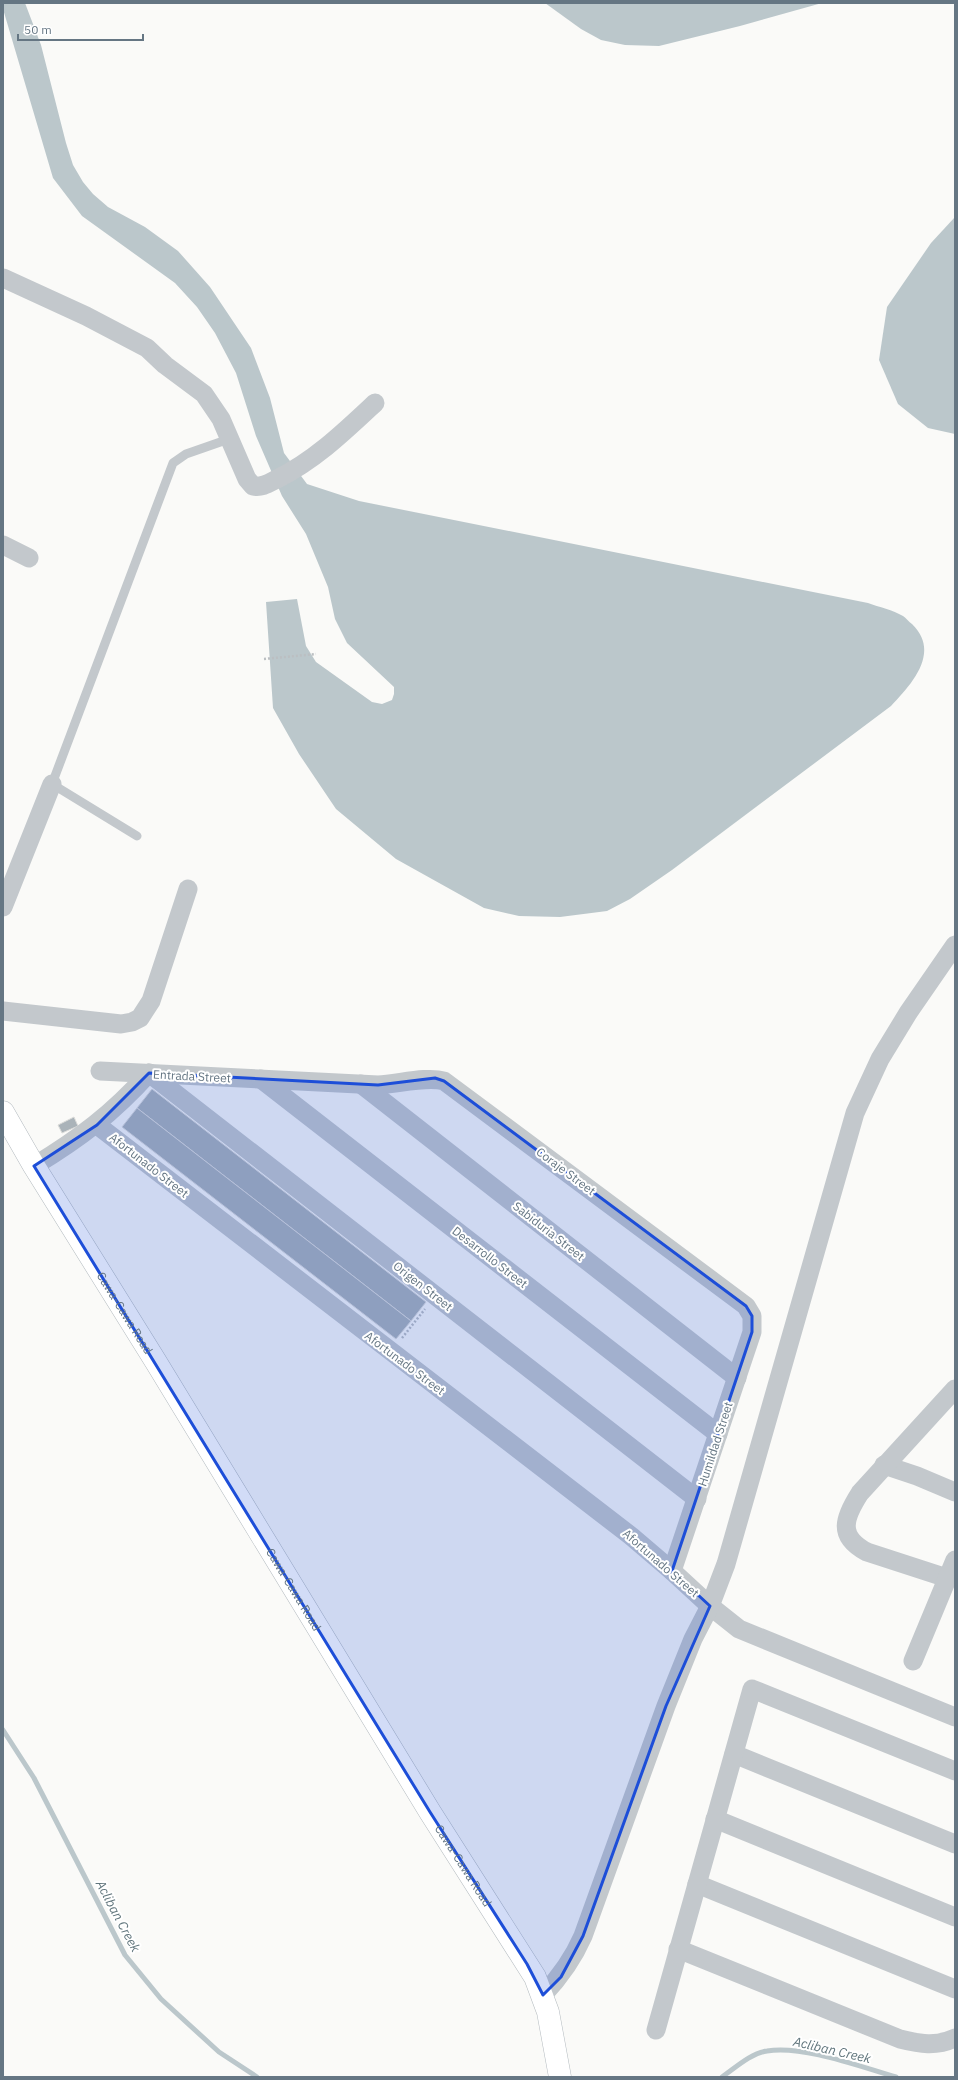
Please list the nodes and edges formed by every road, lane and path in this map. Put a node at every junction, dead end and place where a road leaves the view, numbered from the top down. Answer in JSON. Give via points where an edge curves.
{"nodes":[{"id":1,"x":3,"y":278,"type":"edge"},
{"id":2,"x":375,"y":404,"type":"dead end"},
{"id":3,"x":229,"y":439,"type":"junction"},
{"id":4,"x":3,"y":545,"type":"edge"},
{"id":5,"x":29,"y":558,"type":"dead end"},
{"id":6,"x":316,"y":654,"type":"dead end"},
{"id":7,"x":264,"y":659,"type":"dead end"},
{"id":8,"x":52,"y":784,"type":"junction"},
{"id":9,"x":137,"y":836,"type":"dead end"},
{"id":10,"x":188,"y":889,"type":"dead end"},
{"id":11,"x":3,"y":907,"type":"edge"},
{"id":12,"x":955,"y":945,"type":"edge"},
{"id":13,"x":3,"y":1011,"type":"edge"},
{"id":14,"x":100,"y":1071,"type":"dead end"},
{"id":15,"x":148,"y":1073,"type":"junction"},
{"id":16,"x":261,"y":1079,"type":"junction"},
{"id":17,"x":361,"y":1084,"type":"junction"},
{"id":18,"x":3,"y":1112,"type":"edge"},
{"id":19,"x":97,"y":1125,"type":"junction"},
{"id":20,"x":34,"y":1166,"type":"junction"},
{"id":21,"x":435,"y":1296,"type":"junction"},
{"id":22,"x":752,"y":1316,"type":"joint"},
{"id":23,"x":391,"y":1353,"type":"junction"},
{"id":24,"x":737,"y":1378,"type":"junction"},
{"id":25,"x":955,"y":1389,"type":"edge"},
{"id":26,"x":947,"y":1409,"type":"edge"},
{"id":27,"x":718,"y":1434,"type":"junction"},
{"id":28,"x":884,"y":1465,"type":"junction"},
{"id":29,"x":955,"y":1492,"type":"edge"},
{"id":30,"x":697,"y":1499,"type":"junction"},
{"id":31,"x":955,"y":1560,"type":"edge"},
{"id":32,"x":672,"y":1571,"type":"junction"},
{"id":33,"x":947,"y":1578,"type":"junction"},
{"id":34,"x":710,"y":1606,"type":"junction"},
{"id":35,"x":913,"y":1661,"type":"dead end"},
{"id":36,"x":955,"y":1717,"type":"edge"},
{"id":37,"x":734,"y":1754,"type":"junction"},
{"id":38,"x":955,"y":1771,"type":"edge"},
{"id":39,"x":715,"y":1819,"type":"junction"},
{"id":40,"x":955,"y":1844,"type":"edge"},
{"id":41,"x":697,"y":1884,"type":"junction"},
{"id":42,"x":955,"y":1917,"type":"edge"},
{"id":43,"x":678,"y":1949,"type":"junction"},
{"id":44,"x":955,"y":1989,"type":"edge"},
{"id":45,"x":543,"y":1995,"type":"junction"},
{"id":46,"x":656,"y":2030,"type":"dead end"},
{"id":47,"x":955,"y":2038,"type":"edge"},
{"id":48,"x":560,"y":2077,"type":"edge"}],
"edges":[{"from":1,"to":3,"type":"street","via":[[86,316],[147,348],[204,394],[213,405]]},
{"from":2,"to":3,"type":"street","via":[[299,468],[258,487],[250,484]]},
{"from":3,"to":8,"type":"lane","via":[[186,454],[173,463]]},
{"from":4,"to":5,"type":"street"},
{"from":6,"to":7,"type":"path"},
{"from":8,"to":9,"type":"lane"},
{"from":8,"to":11,"type":"street"},
{"from":10,"to":13,"type":"street","via":[[150,1001],[140,1018],[121,1024]]},
{"from":12,"to":34,"type":"street","via":[[884,1053],[855,1113],[728,1556]]},
{"from":14,"to":15,"type":"street"},
{"from":15,"to":16,"type":"street","name":"Entrada Street"},
{"from":15,"to":19,"type":"street","name":"Entrada Street"},
{"from":15,"to":21,"type":"street","name":"Origen Street"},
{"from":16,"to":17,"type":"street","name":"Entrada Street"},
{"from":16,"to":27,"type":"street","name":"Desarrollo Street"},
{"from":17,"to":22,"type":"street","name":"Coraje Street","via":[[394,1084],[435,1078],[444,1081],[746,1306]]},
{"from":17,"to":24,"type":"street","name":"Sabiduria Street"},
{"from":18,"to":20,"type":"street","name":"Cawa-Cawa Road"},
{"from":19,"to":20,"type":"street","name":"Entrada Street"},
{"from":19,"to":23,"type":"street","name":"Afortunado Street"},
{"from":20,"to":45,"type":"street","name":"Cawa-Cawa Road","via":[[430,1812],[530,1968]]},
{"from":21,"to":23,"type":"path"},
{"from":21,"to":30,"type":"street","name":"Origen Street"},
{"from":22,"to":24,"type":"street","name":"Humildad Street","via":[[752,1332]]},
{"from":23,"to":32,"type":"street","name":"Afortunado Street","via":[[587,1501]]},
{"from":24,"to":27,"type":"street","name":"Humildad Street"},
{"from":25,"to":26,"type":"street"},
{"from":26,"to":28,"type":"street"},
{"from":27,"to":30,"type":"street","name":"Humildad Street"},
{"from":28,"to":29,"type":"street"},
{"from":28,"to":33,"type":"street","via":[[849,1509],[846,1519],[849,1539],[867,1552]]},
{"from":30,"to":32,"type":"street","name":"Humildad Street"},
{"from":31,"to":33,"type":"street"},
{"from":32,"to":34,"type":"street","name":"Afortunado Street"},
{"from":33,"to":35,"type":"street"},
{"from":34,"to":36,"type":"street","name":"Afortunado Street","via":[[754,1636]]},
{"from":34,"to":45,"type":"street","via":[[671,1692],[583,1936],[573,1958]]},
{"from":37,"to":38,"type":"street","via":[[752,1689]]},
{"from":37,"to":39,"type":"street"},
{"from":37,"to":40,"type":"street"},
{"from":39,"to":41,"type":"street"},
{"from":39,"to":42,"type":"street"},
{"from":41,"to":43,"type":"street"},
{"from":41,"to":44,"type":"street"},
{"from":43,"to":46,"type":"street"},
{"from":43,"to":47,"type":"street","via":[[900,2039],[939,2044]]},
{"from":45,"to":48,"type":"street","name":"Cawa-Cawa Road"}]}
